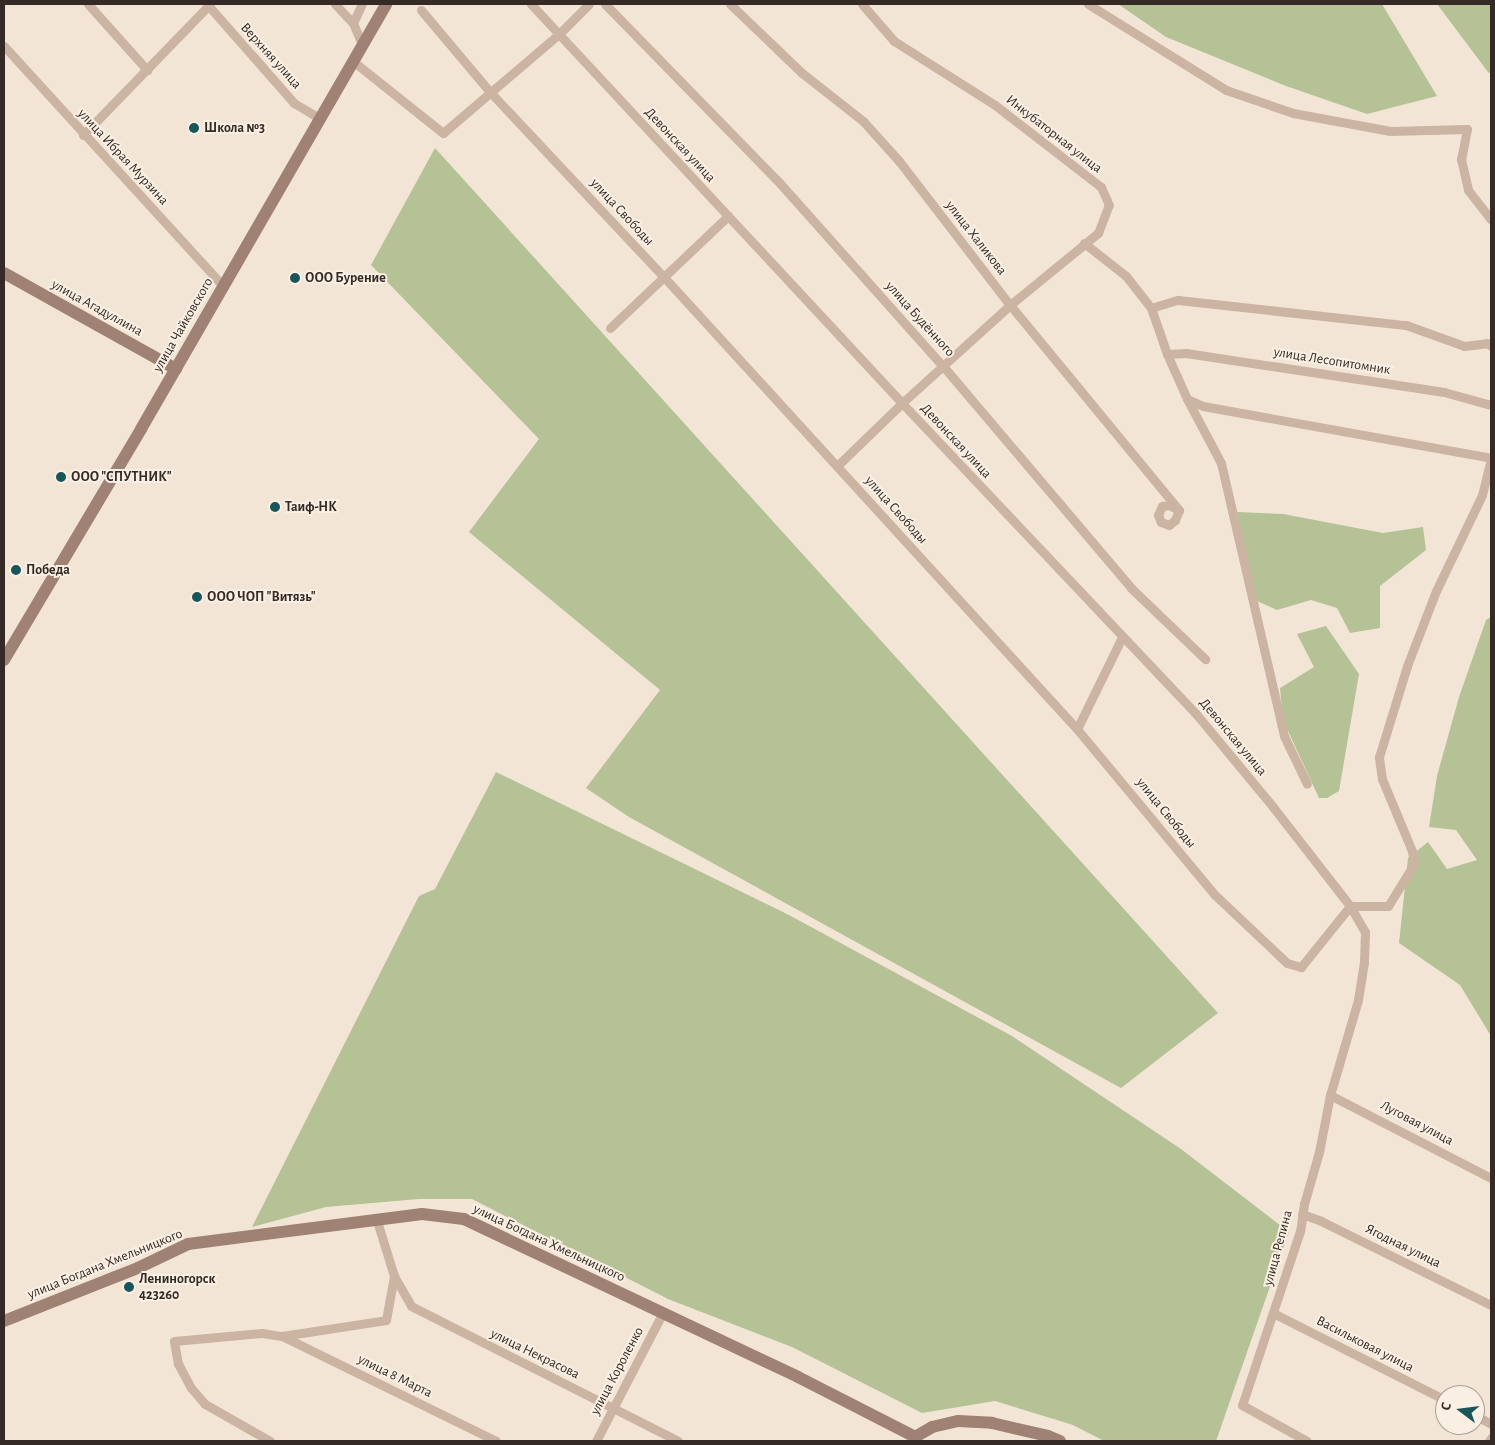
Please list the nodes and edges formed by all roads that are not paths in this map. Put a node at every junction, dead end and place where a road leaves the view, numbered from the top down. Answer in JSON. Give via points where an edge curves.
{"nodes":[{"id":1,"x":88,"y":4,"type":"edge"},
{"id":2,"x":208,"y":4,"type":"edge"},
{"id":3,"x":335,"y":4,"type":"edge"},
{"id":4,"x":362,"y":4,"type":"edge"},
{"id":5,"x":386,"y":4,"type":"edge"},
{"id":6,"x":532,"y":4,"type":"edge"},
{"id":7,"x":590,"y":4,"type":"edge"},
{"id":8,"x":605,"y":4,"type":"edge"},
{"id":9,"x":730,"y":4,"type":"edge"},
{"id":10,"x":862,"y":4,"type":"edge"},
{"id":11,"x":1088,"y":4,"type":"edge"},
{"id":12,"x":420,"y":10,"type":"dead end"},
{"id":13,"x":353,"y":23,"type":"junction"},
{"id":14,"x":559,"y":34,"type":"junction"},
{"id":15,"x":362,"y":44,"type":"junction"},
{"id":16,"x":4,"y":46,"type":"edge"},
{"id":17,"x":354,"y":62,"type":"junction"},
{"id":18,"x":147,"y":70,"type":"junction"},
{"id":19,"x":492,"y":93,"type":"junction"},
{"id":20,"x":321,"y":119,"type":"junction"},
{"id":21,"x":83,"y":134,"type":"junction"},
{"id":22,"x":728,"y":216,"type":"junction"},
{"id":23,"x":1491,"y":219,"type":"edge"},
{"id":24,"x":1084,"y":243,"type":"junction"},
{"id":25,"x":4,"y":273,"type":"edge"},
{"id":26,"x":663,"y":276,"type":"junction"},
{"id":27,"x":223,"y":286,"type":"junction"},
{"id":28,"x":1010,"y":305,"type":"junction"},
{"id":29,"x":1151,"y":308,"type":"junction"},
{"id":30,"x":610,"y":328,"type":"dead end"},
{"id":31,"x":1491,"y":346,"type":"edge"},
{"id":32,"x":1167,"y":354,"type":"junction"},
{"id":33,"x":943,"y":366,"type":"junction"},
{"id":34,"x":176,"y":369,"type":"junction"},
{"id":35,"x":1187,"y":399,"type":"junction"},
{"id":36,"x":902,"y":403,"type":"junction"},
{"id":37,"x":1491,"y":405,"type":"edge"},
{"id":38,"x":1491,"y":459,"type":"edge"},
{"id":39,"x":837,"y":466,"type":"junction"},
{"id":40,"x":1179,"y":510,"type":"dead end"},
{"id":41,"x":1122,"y":637,"type":"junction"},
{"id":42,"x":1205,"y":659,"type":"dead end"},
{"id":43,"x":4,"y":660,"type":"edge"},
{"id":44,"x":1077,"y":729,"type":"junction"},
{"id":45,"x":1307,"y":784,"type":"dead end"},
{"id":46,"x":1350,"y":906,"type":"junction"},
{"id":47,"x":1330,"y":1095,"type":"junction"},
{"id":48,"x":1491,"y":1178,"type":"edge"},
{"id":49,"x":1302,"y":1214,"type":"junction"},
{"id":50,"x":377,"y":1221,"type":"junction"},
{"id":51,"x":394,"y":1276,"type":"junction"},
{"id":52,"x":1491,"y":1305,"type":"edge"},
{"id":53,"x":1273,"y":1313,"type":"junction"},
{"id":54,"x":662,"y":1314,"type":"junction"},
{"id":55,"x":4,"y":1321,"type":"edge"},
{"id":56,"x":282,"y":1336,"type":"junction"},
{"id":57,"x":1435,"y":1395,"type":"edge"},
{"id":58,"x":613,"y":1408,"type":"junction"},
{"id":59,"x":1491,"y":1438,"type":"edge"},
{"id":60,"x":914,"y":1439,"type":"edge"},
{"id":61,"x":270,"y":1441,"type":"edge"},
{"id":62,"x":496,"y":1441,"type":"edge"},
{"id":63,"x":596,"y":1441,"type":"edge"},
{"id":64,"x":678,"y":1441,"type":"edge"},
{"id":65,"x":1060,"y":1441,"type":"edge"},
{"id":66,"x":1307,"y":1441,"type":"edge"},
{"id":67,"x":1489,"y":1441,"type":"edge"}],
"edges":[{"from":1,"to":18,"type":"street"},
{"from":2,"to":18,"type":"street"},
{"from":2,"to":20,"type":"street","name":"Верхняя улица","via":[[294,102]]},
{"from":3,"to":13,"type":"street"},
{"from":4,"to":13,"type":"street"},
{"from":5,"to":15,"type":"street","name":"улица Чайковского"},
{"from":6,"to":14,"type":"street","name":"Девонская улица"},
{"from":7,"to":14,"type":"street"},
{"from":8,"to":33,"type":"street","name":"улица Будённого","via":[[777,180]]},
{"from":9,"to":28,"type":"street","name":"улица Халикова","via":[[802,74],[863,121],[899,161]]},
{"from":10,"to":24,"type":"street","name":"Инкубаторная улица","via":[[894,41],[995,105],[1101,187],[1109,205],[1098,233]]},
{"from":11,"to":23,"type":"street","via":[[1226,90],[1293,113],[1390,131],[1467,129],[1461,159],[1468,190]]},
{"from":12,"to":19,"type":"street","name":"улица Свободы"},
{"from":13,"to":15,"type":"street"},
{"from":14,"to":19,"type":"street"},
{"from":14,"to":22,"type":"street","name":"Девонская улица"},
{"from":15,"to":17,"type":"street","name":"улица Чайковского"},
{"from":16,"to":21,"type":"street","name":"улица Ибрая Мурзина"},
{"from":17,"to":19,"type":"street","via":[[443,133]]},
{"from":17,"to":20,"type":"street","name":"улица Чайковского"},
{"from":18,"to":21,"type":"street"},
{"from":19,"to":26,"type":"street","name":"улица Свободы"},
{"from":20,"to":27,"type":"street","name":"улица Чайковского"},
{"from":21,"to":27,"type":"street","name":"улица Ибрая Мурзина"},
{"from":22,"to":26,"type":"street"},
{"from":22,"to":36,"type":"street","name":"Девонская улица"},
{"from":24,"to":28,"type":"street","name":"Инкубаторная улица"},
{"from":24,"to":29,"type":"street","via":[[1126,276]]},
{"from":25,"to":34,"type":"street","name":"улица Агадуллина"},
{"from":26,"to":30,"type":"street"},
{"from":26,"to":39,"type":"street","name":"улица Свободы"},
{"from":27,"to":34,"type":"street","name":"улица Чайковского"},
{"from":28,"to":33,"type":"street","name":"Инкубаторная улица"},
{"from":28,"to":40,"type":"street","name":"улица Халикова"},
{"from":29,"to":31,"type":"street","via":[[1178,300],[1406,325],[1464,346],[1487,343]]},
{"from":29,"to":32,"type":"street"},
{"from":32,"to":35,"type":"street"},
{"from":32,"to":37,"type":"street","name":"улица Лесопитомник","via":[[1186,353],[1444,392]]},
{"from":33,"to":36,"type":"street","name":"Инкубаторная улица"},
{"from":33,"to":42,"type":"street","name":"улица Будённого","via":[[1132,588]]},
{"from":34,"to":43,"type":"street","name":"улица Чайковского"},
{"from":35,"to":38,"type":"street","via":[[1203,406]]},
{"from":35,"to":45,"type":"street","via":[[1221,463],[1284,736]]},
{"from":36,"to":39,"type":"street","name":"Инкубаторная улица"},
{"from":36,"to":41,"type":"street","name":"Девонская улица"},
{"from":38,"to":46,"type":"street","via":[[1482,495],[1436,591],[1407,666],[1379,757],[1382,779],[1412,851],[1414,864],[1388,906]]},
{"from":39,"to":44,"type":"street","name":"улица Свободы"},
{"from":41,"to":44,"type":"street"},
{"from":41,"to":46,"type":"street","name":"Девонская улица","via":[[1197,715]]},
{"from":44,"to":46,"type":"street","name":"улица Свободы","via":[[1216,895],[1286,963],[1301,967]]},
{"from":46,"to":47,"type":"street","name":"Девонская улица","via":[[1364,932],[1364,962],[1358,1000]]},
{"from":47,"to":48,"type":"street","name":"Луговая улица"},
{"from":47,"to":49,"type":"street","name":"улица Репина"},
{"from":49,"to":52,"type":"street","name":"Ягодная улица"},
{"from":49,"to":53,"type":"street","name":"улица Репина","via":[[1300,1231]]},
{"from":50,"to":51,"type":"street","name":"улица Некрасова"},
{"from":50,"to":54,"type":"street","name":"улица Богдана Хмельницкого","via":[[422,1214],[464,1219]]},
{"from":50,"to":55,"type":"street","name":"улица Богдана Хмельницкого","via":[[188,1244],[138,1268]]},
{"from":51,"to":56,"type":"street","name":"улица Некрасова","via":[[386,1320]]},
{"from":51,"to":58,"type":"street","name":"улица Некрасова","via":[[411,1306],[428,1317]]},
{"from":53,"to":57,"type":"street","name":"Васильковая улица"},
{"from":53,"to":66,"type":"street","name":"улица Репина","via":[[1242,1405]]},
{"from":54,"to":58,"type":"street","name":"улица Короленко"},
{"from":54,"to":60,"type":"street","name":"улица Богдана Хмельницкого","via":[[798,1377]]},
{"from":56,"to":61,"type":"street","name":"улица Некрасова","via":[[262,1333],[174,1341],[178,1364],[191,1388],[205,1404]]},
{"from":56,"to":62,"type":"street","name":"улица 8 Марта"},
{"from":58,"to":63,"type":"street","name":"улица Короленко"},
{"from":58,"to":64,"type":"street","name":"улица Некрасова"},
{"from":59,"to":67,"type":"street"},
{"from":60,"to":65,"type":"street","name":"улица Богдана Хмельницкого","via":[[932,1427],[958,1421],[992,1422]]}]}
